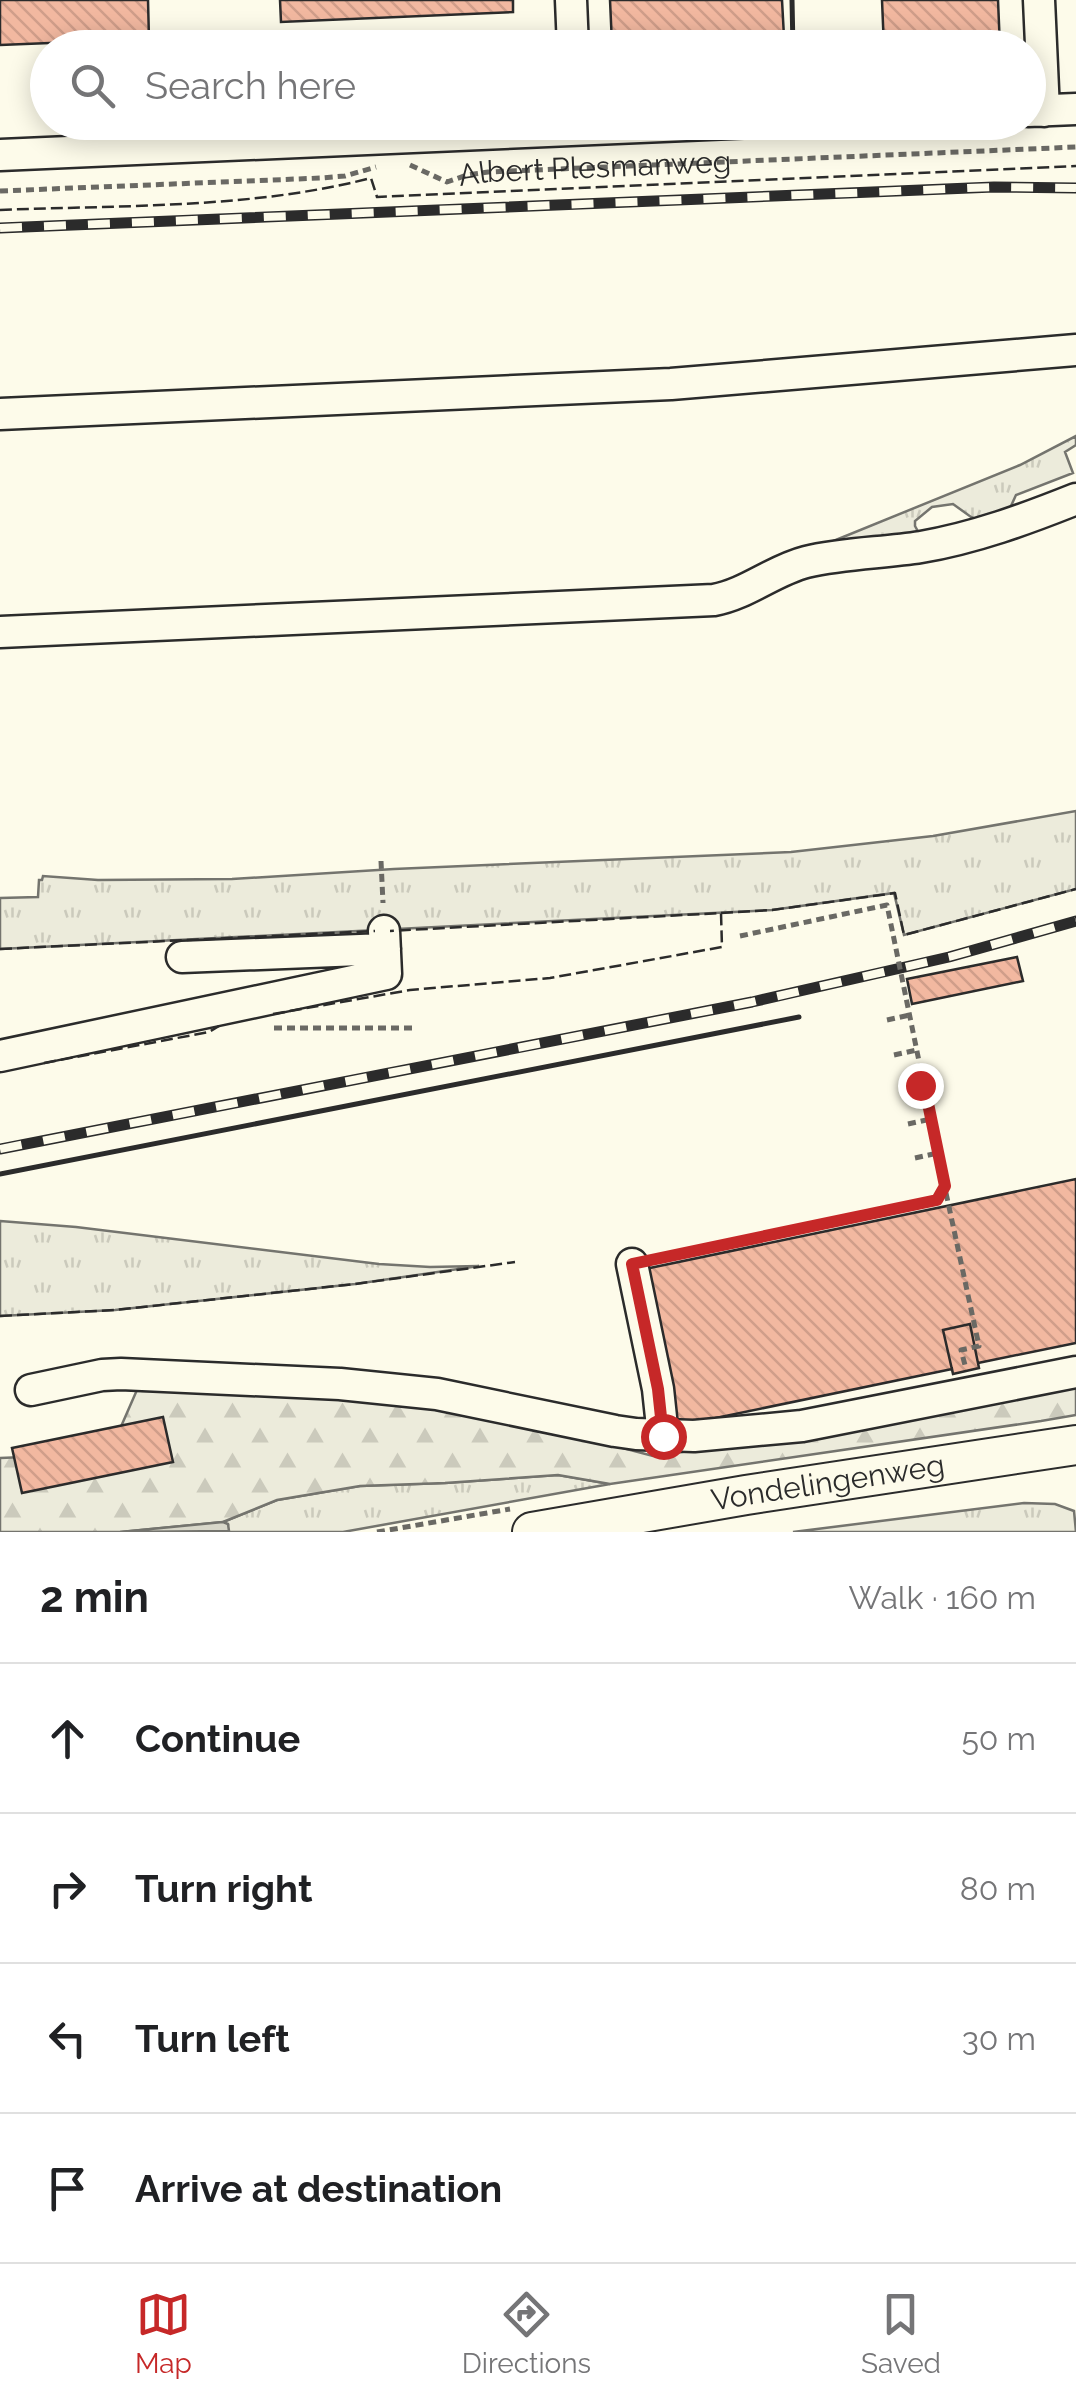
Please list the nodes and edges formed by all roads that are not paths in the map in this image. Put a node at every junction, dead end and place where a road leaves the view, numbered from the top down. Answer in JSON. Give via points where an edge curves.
{"nodes":[{"id":1,"x":571,"y":0,"type":"edge"},
{"id":2,"x":1039,"y":0,"type":"edge"},
{"id":3,"x":572,"y":30,"type":"edge"},
{"id":4,"x":1038,"y":30,"type":"edge"},
{"id":5,"x":1076,"y":109,"type":"edge"},
{"id":6,"x":1046,"y":110,"type":"edge"},
{"id":7,"x":298,"y":140,"type":"edge"},
{"id":8,"x":0,"y":155,"type":"edge"},
{"id":9,"x":1076,"y":350,"type":"edge"},
{"id":10,"x":0,"y":414,"type":"edge"},
{"id":11,"x":1076,"y":499,"type":"edge"},
{"id":12,"x":0,"y":632,"type":"edge"},
{"id":13,"x":182,"y":958,"type":"dead end"},
{"id":14,"x":0,"y":1056,"type":"edge"},
{"id":15,"x":632,"y":1264,"type":"road end"},
{"id":16,"x":1076,"y":1372,"type":"edge"},
{"id":17,"x":32,"y":1390,"type":"dead end"},
{"id":18,"x":663,"y":1436,"type":"junction"},
{"id":19,"x":1076,"y":1446,"type":"edge"},
{"id":20,"x":1007,"y":1456,"type":"junction"},
{"id":21,"x":1076,"y":1470,"type":"edge"},
{"id":22,"x":532,"y":1532,"type":"edge"}],
"edges":[{"from":1,"to":3,"type":"street"},
{"from":2,"to":4,"type":"street"},
{"from":5,"to":6,"type":"street"},
{"from":7,"to":8,"type":"street","name":"Albert Plesmanweg"},
{"from":9,"to":10,"type":"street","via":[[671,384]]},
{"from":11,"to":12,"type":"street","via":[[951,541],[799,564],[714,600]]},
{"from":13,"to":14,"type":"street","via":[[384,940],[386,974]]},
{"from":15,"to":18,"type":"street"},
{"from":16,"to":18,"type":"street","via":[[802,1426]]},
{"from":17,"to":18,"type":"street","via":[[121,1374],[340,1384],[436,1394]]},
{"from":19,"to":20,"type":"main road","name":"Vondelingenweg"},
{"from":20,"to":21,"type":"main road","name":"Vondelingenweg"},
{"from":20,"to":22,"type":"main road","name":"Vondelingenweg"}]}
